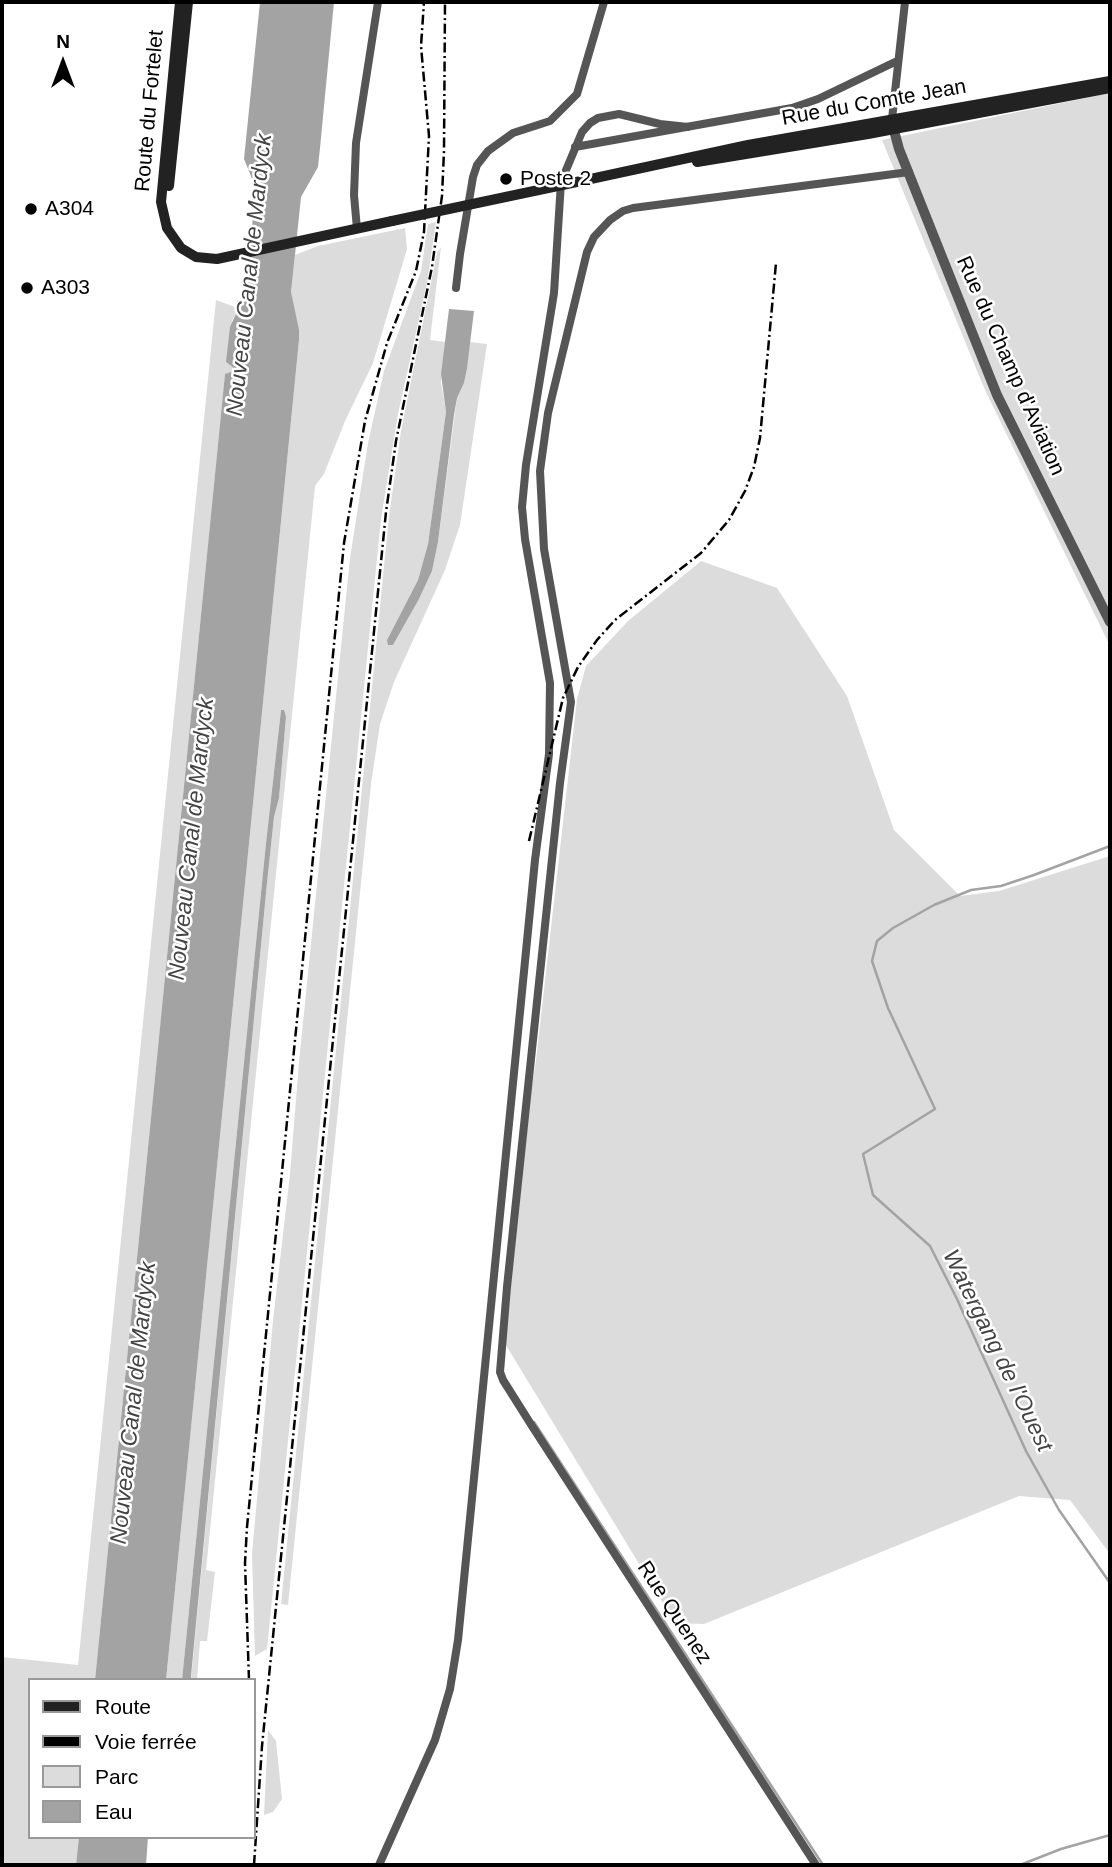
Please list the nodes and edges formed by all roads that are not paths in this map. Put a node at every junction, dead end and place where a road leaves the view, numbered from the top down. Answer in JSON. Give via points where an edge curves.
{"nodes":[{"id":1,"x":180,"y":2,"type":"edge"},
{"id":2,"x":188,"y":2,"type":"edge"},
{"id":3,"x":378,"y":2,"type":"edge"},
{"id":4,"x":604,"y":2,"type":"edge"},
{"id":5,"x":905,"y":2,"type":"edge"},
{"id":6,"x":897,"y":61,"type":"junction"},
{"id":7,"x":1110,"y":81,"type":"edge"},
{"id":8,"x":1110,"y":88,"type":"edge"},
{"id":9,"x":893,"y":124,"type":"junction"},
{"id":10,"x":688,"y":127,"type":"junction"},
{"id":11,"x":575,"y":147,"type":"junction"},
{"id":12,"x":909,"y":172,"type":"junction"},
{"id":13,"x":165,"y":223,"type":"junction"},
{"id":14,"x":357,"y":229,"type":"junction"},
{"id":15,"x":456,"y":288,"type":"dead end"},
{"id":16,"x":1110,"y":622,"type":"edge"},
{"id":17,"x":379,"y":1865,"type":"edge"},
{"id":18,"x":816,"y":1865,"type":"edge"}],
"edges":[{"from":1,"to":13,"type":"main road","name":"Route du Fortelet","via":[[161,191]]},
{"from":2,"to":13,"type":"main road","name":"Route du Fortelet"},
{"from":3,"to":14,"type":"street","via":[[356,143]]},
{"from":4,"to":15,"type":"street","via":[[577,94],[550,121],[513,133],[488,151],[475,169]]},
{"from":5,"to":6,"type":"street"},
{"from":6,"to":9,"type":"street"},
{"from":6,"to":10,"type":"street","via":[[800,106]]},
{"from":7,"to":9,"type":"main road","name":"Rue du Comte Jean"},
{"from":8,"to":9,"type":"main road","name":"Rue du Comte Jean"},
{"from":9,"to":12,"type":"street","name":"Rue du Champ d'Aviation"},
{"from":9,"to":14,"type":"main road","name":"Rue du Comte Jean","bridge":true,"via":[[738,156],[586,180]]},
{"from":10,"to":11,"type":"street"},
{"from":10,"to":11,"type":"street","via":[[609,116],[590,123]]},
{"from":11,"to":17,"type":"street","via":[[560,189],[554,293],[523,490],[525,539],[549,675],[551,732],[457,1648],[433,1747]]},
{"from":12,"to":16,"type":"street","name":"Rue du Champ d'Aviation","via":[[997,396]]},
{"from":12,"to":18,"type":"street","name":"Rue Quenez","via":[[623,211],[605,223],[587,252],[545,427],[539,478],[544,549],[571,702],[500,1367],[503,1380]]},
{"from":13,"to":14,"type":"main road","via":[[176,243],[202,259]]}]}
